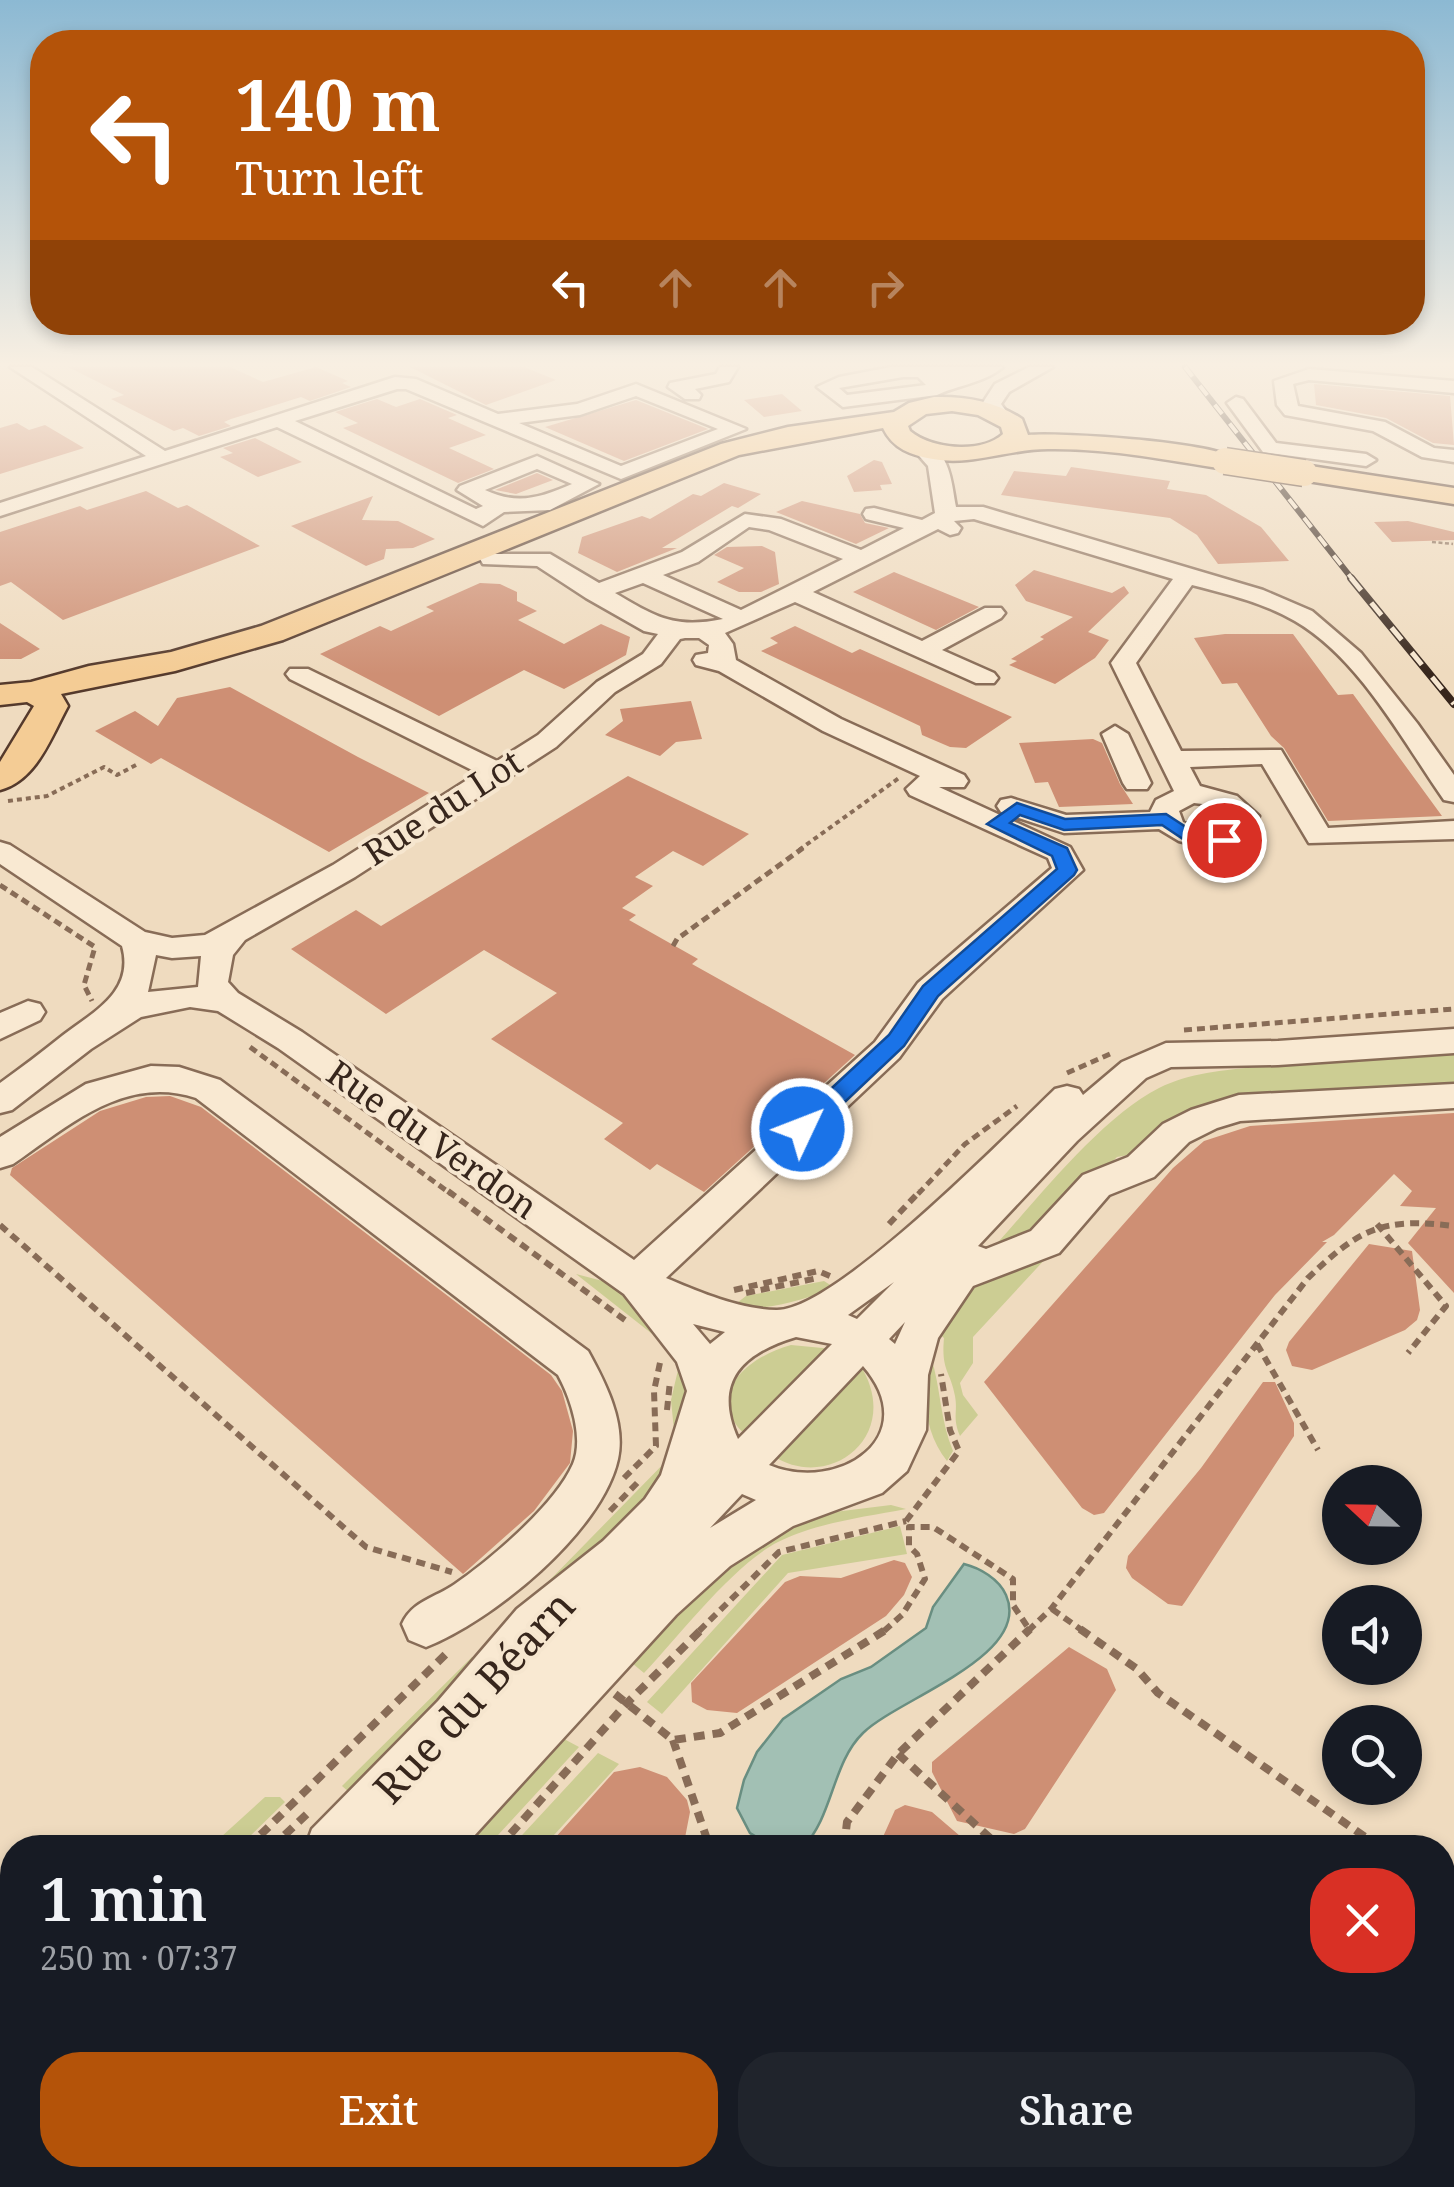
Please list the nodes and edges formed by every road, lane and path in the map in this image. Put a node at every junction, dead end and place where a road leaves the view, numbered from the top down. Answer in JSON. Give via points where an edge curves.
{"nodes":[{"id":1,"x":124,"y":469,"type":"edge"},
{"id":2,"x":371,"y":469,"type":"edge"},
{"id":3,"x":520,"y":469,"type":"edge"},
{"id":4,"x":554,"y":469,"type":"edge"},
{"id":5,"x":709,"y":469,"type":"edge"},
{"id":6,"x":939,"y":469,"type":"edge"},
{"id":7,"x":953,"y":469,"type":"edge"},
{"id":8,"x":1278,"y":469,"type":"edge"},
{"id":9,"x":1333,"y":469,"type":"edge"},
{"id":10,"x":1369,"y":469,"type":"edge"},
{"id":11,"x":1370,"y":469,"type":"edge"},
{"id":12,"x":1454,"y":498,"type":"edge"},
{"id":13,"x":0,"y":510,"type":"edge"},
{"id":14,"x":874,"y":514,"type":"dead end"},
{"id":15,"x":1454,"y":514,"type":"edge"},
{"id":16,"x":951,"y":523,"type":"junction"},
{"id":17,"x":486,"y":530,"type":"junction"},
{"id":18,"x":543,"y":540,"type":"junction"},
{"id":19,"x":1432,"y":542,"type":"dead end"},
{"id":20,"x":1454,"y":544,"type":"edge"},
{"id":21,"x":863,"y":558,"type":"junction"},
{"id":22,"x":645,"y":575,"type":"junction"},
{"id":23,"x":1187,"y":576,"type":"junction"},
{"id":24,"x":795,"y":592,"type":"junction"},
{"id":25,"x":594,"y":593,"type":"junction"},
{"id":26,"x":834,"y":610,"type":"junction"},
{"id":27,"x":993,"y":614,"type":"dead end"},
{"id":28,"x":803,"y":621,"type":"dead end"},
{"id":29,"x":881,"y":631,"type":"junction"},
{"id":30,"x":694,"y":643,"type":"junction"},
{"id":31,"x":934,"y":645,"type":"junction"},
{"id":32,"x":299,"y":674,"type":"dead end"},
{"id":33,"x":985,"y":678,"type":"dead end"},
{"id":34,"x":17,"y":697,"type":"edge"},
{"id":35,"x":1115,"y":734,"type":"dead end"},
{"id":36,"x":1174,"y":760,"type":"junction"},
{"id":37,"x":136,"y":765,"type":"dead end"},
{"id":38,"x":499,"y":772,"type":"junction"},
{"id":39,"x":926,"y":776,"type":"junction"},
{"id":40,"x":0,"y":779,"type":"edge"},
{"id":41,"x":1190,"y":794,"type":"junction"},
{"id":42,"x":1454,"y":794,"type":"edge"},
{"id":43,"x":0,"y":802,"type":"edge"},
{"id":44,"x":1007,"y":816,"type":"junction"},
{"id":45,"x":1166,"y":820,"type":"junction"},
{"id":46,"x":1454,"y":830,"type":"edge"},
{"id":47,"x":0,"y":851,"type":"edge"},
{"id":48,"x":0,"y":884,"type":"edge"},
{"id":49,"x":674,"y":946,"type":"dead end"},
{"id":50,"x":208,"y":961,"type":"junction"},
{"id":51,"x":150,"y":976,"type":"junction"},
{"id":52,"x":115,"y":1014,"type":"junction"},
{"id":53,"x":1454,"y":1024,"type":"edge"},
{"id":54,"x":1454,"y":1041,"type":"edge"},
{"id":55,"x":246,"y":1044,"type":"dead end"},
{"id":56,"x":1278,"y":1053,"type":"junction"},
{"id":57,"x":1166,"y":1054,"type":"junction"},
{"id":58,"x":1454,"y":1096,"type":"edge"},
{"id":59,"x":0,"y":1101,"type":"edge"},
{"id":60,"x":0,"y":1154,"type":"edge"},
{"id":61,"x":1377,"y":1224,"type":"junction"},
{"id":62,"x":1454,"y":1226,"type":"edge"},
{"id":63,"x":960,"y":1275,"type":"junction"},
{"id":64,"x":636,"y":1282,"type":"junction"},
{"id":65,"x":783,"y":1324,"type":"junction"},
{"id":66,"x":634,"y":1326,"type":"dead end"},
{"id":67,"x":863,"y":1338,"type":"junction"},
{"id":68,"x":1257,"y":1344,"type":"junction"},
{"id":69,"x":1408,"y":1353,"type":"dead end"},
{"id":70,"x":706,"y":1393,"type":"junction"},
{"id":71,"x":905,"y":1398,"type":"junction"},
{"id":72,"x":1318,"y":1450,"type":"dead end"},
{"id":73,"x":738,"y":1469,"type":"junction"},
{"id":74,"x":822,"y":1492,"type":"junction"},
{"id":75,"x":906,"y":1521,"type":"dead end"},
{"id":76,"x":1051,"y":1608,"type":"junction"},
{"id":77,"x":426,"y":1624,"type":"dead end"},
{"id":78,"x":673,"y":1740,"type":"dead end"},
{"id":79,"x":898,"y":1754,"type":"junction"},
{"id":80,"x":311,"y":1785,"type":"dead end"},
{"id":81,"x":260,"y":1835,"type":"edge"},
{"id":82,"x":344,"y":1835,"type":"edge"},
{"id":83,"x":383,"y":1835,"type":"edge"},
{"id":84,"x":440,"y":1835,"type":"edge"},
{"id":85,"x":510,"y":1835,"type":"edge"},
{"id":86,"x":706,"y":1835,"type":"edge"},
{"id":87,"x":846,"y":1835,"type":"edge"},
{"id":88,"x":987,"y":1835,"type":"edge"},
{"id":89,"x":1362,"y":1835,"type":"edge"}],
"edges":[{"from":1,"to":13,"type":"street"},
{"from":2,"to":17,"type":"street"},
{"from":3,"to":17,"type":"street","via":[[466,490]]},
{"from":4,"to":17,"type":"street","via":[[589,484]]},
{"from":5,"to":18,"type":"main road"},
{"from":6,"to":16,"type":"street"},
{"from":7,"to":16,"type":"street","via":[[960,504]]},
{"from":8,"to":9,"type":"main road","bridge":true},
{"from":10,"to":15,"type":"main road"},
{"from":11,"to":12,"type":"main road","via":[[1410,490]]},
{"from":14,"to":16,"type":"street"},
{"from":16,"to":21,"type":"street","name":"Rue du Lot"},
{"from":16,"to":23,"type":"street","via":[[1076,542]]},
{"from":17,"to":18,"type":"main road"},
{"from":17,"to":34,"type":"main road","via":[[275,648],[94,690]]},
{"from":18,"to":25,"type":"street"},
{"from":19,"to":20,"type":"path"},
{"from":21,"to":22,"type":"street","via":[[745,520],[690,558]]},
{"from":21,"to":24,"type":"street","name":"Rue du Lot"},
{"from":22,"to":25,"type":"street"},
{"from":22,"to":30,"type":"street"},
{"from":23,"to":36,"type":"street","via":[[1123,662]]},
{"from":23,"to":42,"type":"street","via":[[1316,624]]},
{"from":24,"to":26,"type":"street"},
{"from":24,"to":30,"type":"street","name":"Rue du Lot"},
{"from":25,"to":30,"type":"street"},
{"from":26,"to":29,"type":"street"},
{"from":26,"to":31,"type":"street","via":[[853,600]]},
{"from":27,"to":31,"type":"street"},
{"from":28,"to":29,"type":"street","via":[[847,641]]},
{"from":29,"to":31,"type":"street"},
{"from":30,"to":38,"type":"street","name":"Rue du Lot","via":[[606,687],[547,741]]},
{"from":30,"to":39,"type":"street"},
{"from":31,"to":33,"type":"street"},
{"from":32,"to":38,"type":"street"},
{"from":34,"to":40,"type":"main road","via":[[19,764]]},
{"from":35,"to":36,"type":"street","via":[[1132,772]]},
{"from":36,"to":41,"type":"street"},
{"from":36,"to":46,"type":"street","via":[[1271,756],[1319,837]]},
{"from":37,"to":43,"type":"path","via":[[117,775],[104,767],[47,796]]},
{"from":38,"to":50,"type":"street","name":"Rue du Lot"},
{"from":39,"to":44,"type":"street"},
{"from":39,"to":49,"type":"path"},
{"from":41,"to":45,"type":"street","via":[[1171,800]]},
{"from":41,"to":45,"type":"street","via":[[1230,802],[1245,816],[1242,831],[1210,840],[1183,834]]},
{"from":44,"to":45,"type":"street","via":[[1064,824]]},
{"from":44,"to":64,"type":"street","via":[[1060,852],[1068,870],[930,991],[887,1050]]},
{"from":47,"to":51,"type":"street"},
{"from":48,"to":52,"type":"path","via":[[95,947],[84,985],[88,999]]},
{"from":50,"to":51,"type":"street"},
{"from":50,"to":51,"type":"street","name":"Rue du Lot","via":[[150,956]]},
{"from":50,"to":64,"type":"street","name":"Rue du Verdon","via":[[290,1040]]},
{"from":51,"to":52,"type":"street","name":"Rue du Lot"},
{"from":52,"to":59,"type":"street"},
{"from":53,"to":57,"type":"street","via":[[1246,1038]]},
{"from":54,"to":56,"type":"street"},
{"from":55,"to":66,"type":"path"},
{"from":56,"to":57,"type":"street"},
{"from":56,"to":63,"type":"street","name":"Rue du Béarn","via":[[1196,1068],[1143,1088],[1082,1142]]},
{"from":57,"to":65,"type":"street","name":"Rue du Béarn","via":[[1083,1086],[914,1247],[830,1306]]},
{"from":57,"to":67,"type":"street","via":[[1096,1102]]},
{"from":58,"to":63,"type":"street","via":[[1255,1106],[1204,1119],[1176,1133],[1142,1167],[1096,1186],[1045,1242]]},
{"from":60,"to":77,"type":"street","via":[[122,1082],[147,1075],[188,1080],[574,1363],[596,1426],[596,1461],[578,1498],[473,1600]]},
{"from":61,"to":62,"type":"path"},
{"from":61,"to":68,"type":"path","via":[[1351,1236],[1308,1278]]},
{"from":61,"to":69,"type":"path","via":[[1446,1306]]},
{"from":63,"to":71,"type":"street","name":"Rue du Béarn","via":[[916,1338]]},
{"from":64,"to":65,"type":"street","name":"Rue du Verdon","via":[[704,1310]]},
{"from":64,"to":70,"type":"street","name":"Rue du Verdon","via":[[686,1342]]},
{"from":65,"to":67,"type":"street","name":"Rue du Verdon","via":[[822,1323]]},
{"from":65,"to":70,"type":"street","name":"Rue du Béarn","via":[[753,1332],[727,1351]]},
{"from":67,"to":71,"type":"street","via":[[894,1368]]},
{"from":67,"to":73,"type":"street"},
{"from":68,"to":72,"type":"path"},
{"from":68,"to":76,"type":"path"},
{"from":70,"to":73,"type":"street","name":"Rue du Verdon","via":[[716,1444]]},
{"from":70,"to":82,"type":"street","name":"Rue du Béarn","via":[[681,1482],[661,1513],[534,1624],[456,1718]]},
{"from":71,"to":74,"type":"street","name":"Rue du Béarn","via":[[904,1429],[884,1463],[859,1482]]},
{"from":73,"to":74,"type":"street","via":[[782,1490]]},
{"from":73,"to":83,"type":"street"},
{"from":74,"to":84,"type":"street","name":"Rue du Béarn","via":[[751,1522],[696,1562],[474,1791]]},
{"from":75,"to":85,"type":"path","via":[[779,1552],[627,1703]]},
{"from":76,"to":79,"type":"path"},
{"from":76,"to":89,"type":"path","via":[[1136,1668],[1158,1693]]},
{"from":78,"to":86,"type":"path"},
{"from":79,"to":87,"type":"path","via":[[848,1822]]},
{"from":79,"to":88,"type":"path"},
{"from":80,"to":81,"type":"path"}]}
